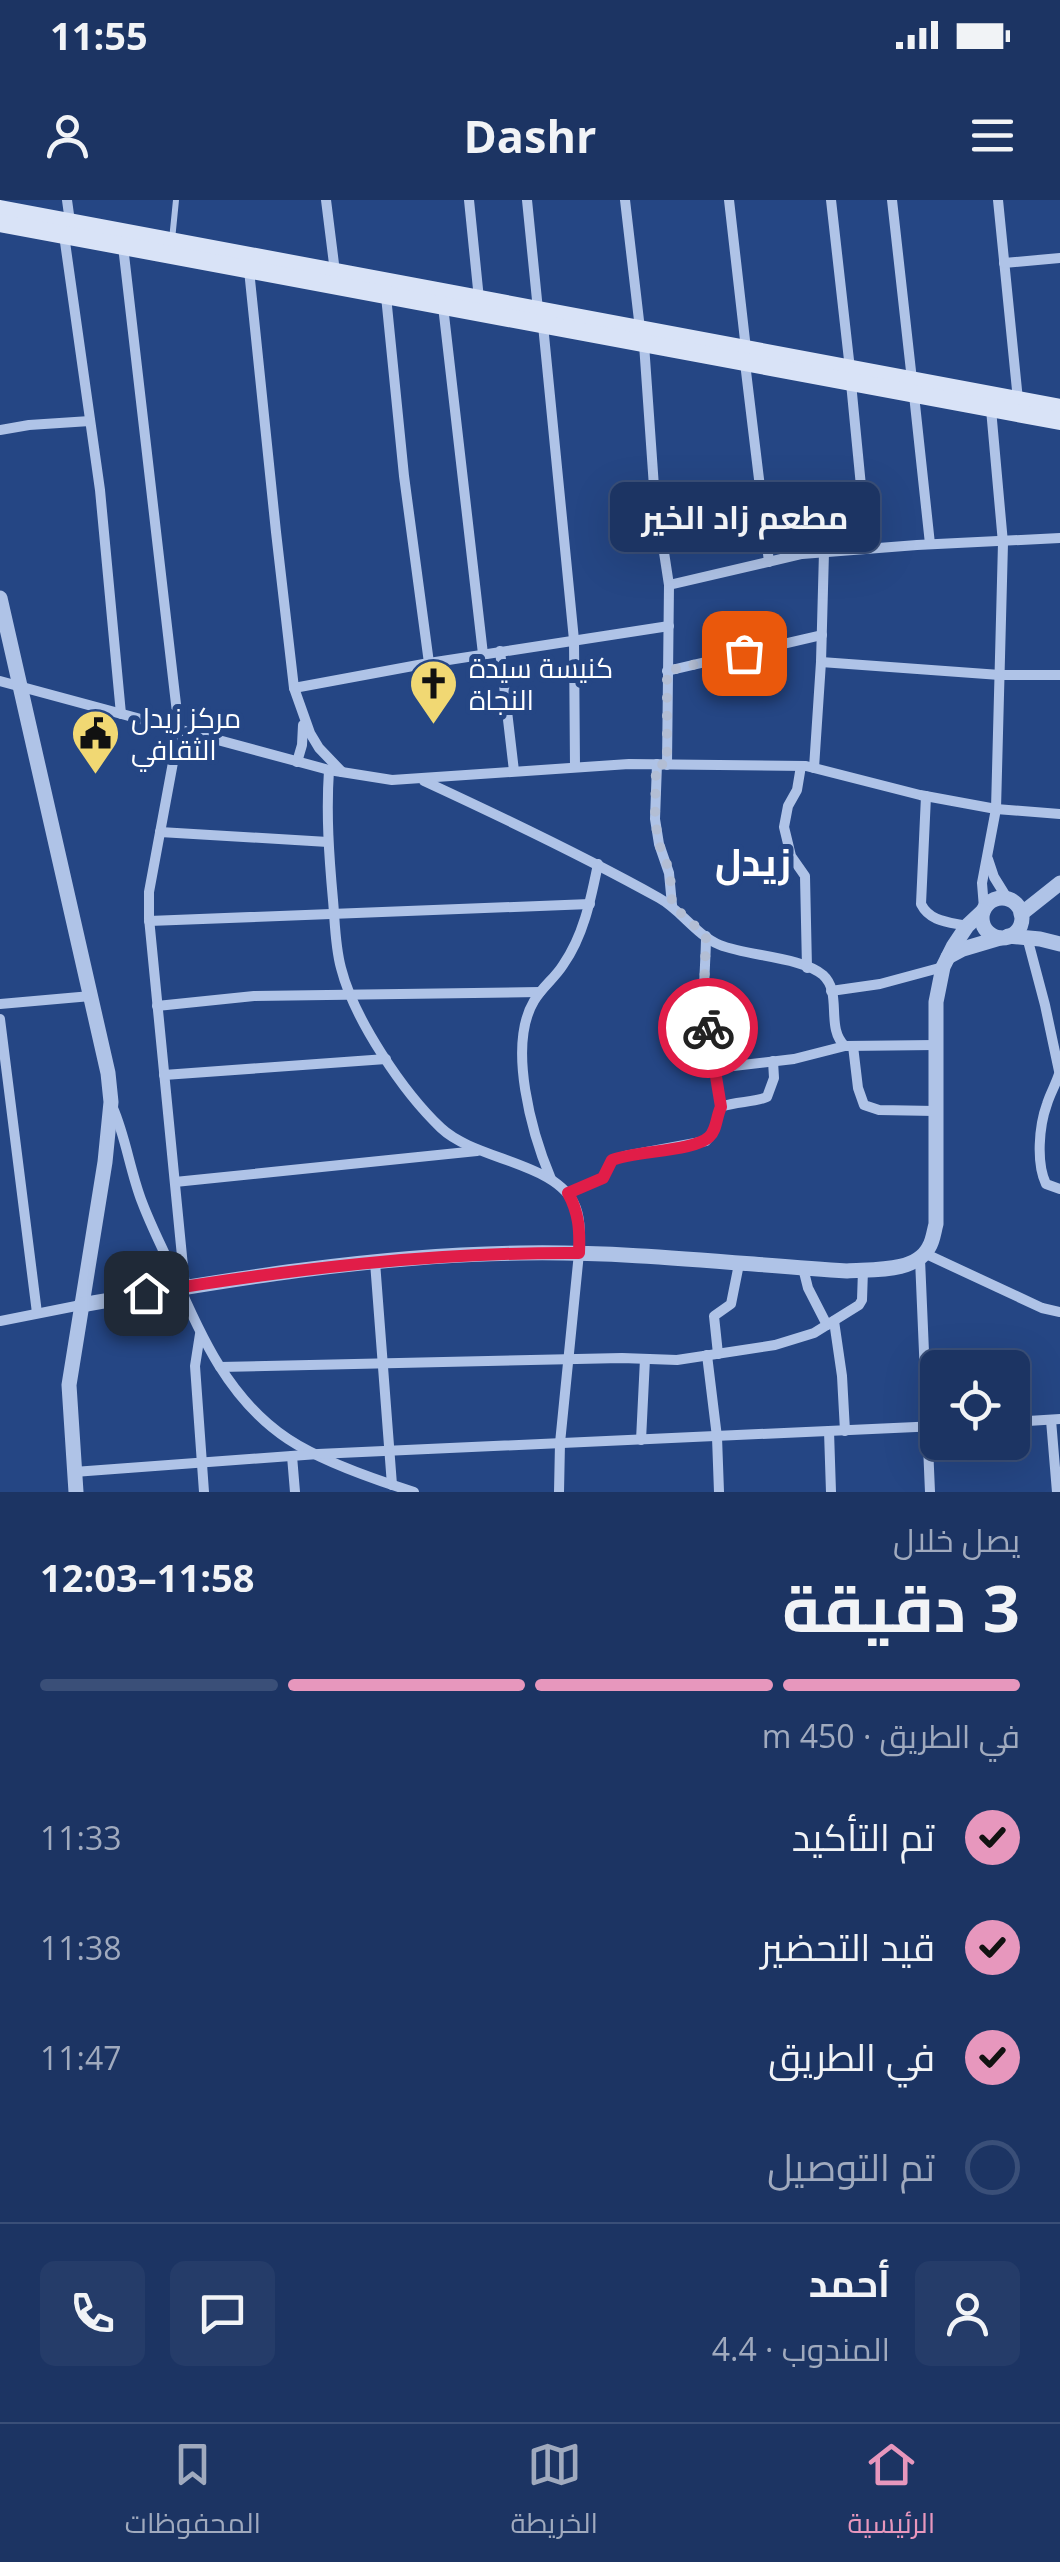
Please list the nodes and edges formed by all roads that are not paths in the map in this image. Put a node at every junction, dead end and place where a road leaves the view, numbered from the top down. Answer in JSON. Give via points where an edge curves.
{"nodes":[{"id":1,"x":67,"y":200,"type":"edge"},
{"id":2,"x":176,"y":200,"type":"edge"},
{"id":3,"x":326,"y":200,"type":"edge"},
{"id":4,"x":468,"y":200,"type":"edge"},
{"id":5,"x":527,"y":200,"type":"edge"},
{"id":6,"x":625,"y":200,"type":"edge"},
{"id":7,"x":729,"y":200,"type":"edge"},
{"id":8,"x":831,"y":200,"type":"edge"},
{"id":9,"x":892,"y":200,"type":"edge"},
{"id":10,"x":998,"y":200,"type":"edge"},
{"id":11,"x":0,"y":209,"type":"edge"},
{"id":12,"x":0,"y":223,"type":"edge"},
{"id":13,"x":67,"y":229,"type":"junction"},
{"id":14,"x":172,"y":241,"type":"junction"},
{"id":15,"x":122,"y":246,"type":"junction"},
{"id":16,"x":1060,"y":258,"type":"edge"},
{"id":17,"x":1004,"y":263,"type":"junction"},
{"id":18,"x":249,"y":270,"type":"junction"},
{"id":19,"x":335,"y":272,"type":"junction"},
{"id":20,"x":386,"y":296,"type":"junction"},
{"id":21,"x":480,"y":299,"type":"junction"},
{"id":22,"x":443,"y":306,"type":"junction"},
{"id":23,"x":540,"y":318,"type":"junction"},
{"id":24,"x":642,"y":336,"type":"junction"},
{"id":25,"x":746,"y":356,"type":"junction"},
{"id":26,"x":850,"y":376,"type":"junction"},
{"id":27,"x":913,"y":387,"type":"junction"},
{"id":28,"x":1018,"y":400,"type":"junction"},
{"id":29,"x":1060,"y":408,"type":"edge"},
{"id":30,"x":991,"y":409,"type":"junction"},
{"id":31,"x":1060,"y":421,"type":"edge"},
{"id":32,"x":90,"y":422,"type":"junction"},
{"id":33,"x":0,"y":430,"type":"edge"},
{"id":34,"x":1060,"y":538,"type":"edge"},
{"id":35,"x":1002,"y":540,"type":"junction"},
{"id":36,"x":930,"y":544,"type":"junction"},
{"id":37,"x":868,"y":548,"type":"junction"},
{"id":38,"x":824,"y":552,"type":"junction"},
{"id":39,"x":768,"y":562,"type":"junction"},
{"id":40,"x":669,"y":585,"type":"junction"},
{"id":41,"x":0,"y":598,"type":"edge"},
{"id":42,"x":669,"y":626,"type":"junction"},
{"id":43,"x":822,"y":635,"type":"junction"},
{"id":44,"x":574,"y":640,"type":"junction"},
{"id":45,"x":10,"y":643,"type":"junction"},
{"id":46,"x":500,"y":652,"type":"junction"},
{"id":47,"x":483,"y":654,"type":"junction"},
{"id":48,"x":0,"y":660,"type":"edge"},
{"id":49,"x":821,"y":662,"type":"junction"},
{"id":50,"x":429,"y":663,"type":"junction"},
{"id":51,"x":667,"y":671,"type":"junction"},
{"id":52,"x":1000,"y":675,"type":"junction"},
{"id":53,"x":1060,"y":675,"type":"edge"},
{"id":54,"x":0,"y":681,"type":"edge"},
{"id":55,"x":21,"y":688,"type":"junction"},
{"id":56,"x":294,"y":688,"type":"junction"},
{"id":57,"x":121,"y":714,"type":"junction"},
{"id":58,"x":304,"y":714,"type":"junction"},
{"id":59,"x":179,"y":730,"type":"junction"},
{"id":60,"x":297,"y":762,"type":"junction"},
{"id":61,"x":662,"y":765,"type":"junction"},
{"id":62,"x":800,"y":766,"type":"junction"},
{"id":63,"x":575,"y":767,"type":"junction"},
{"id":64,"x":814,"y":768,"type":"junction"},
{"id":65,"x":328,"y":770,"type":"junction"},
{"id":66,"x":514,"y":771,"type":"junction"},
{"id":67,"x":342,"y":772,"type":"junction"},
{"id":68,"x":419,"y":779,"type":"junction"},
{"id":69,"x":926,"y":796,"type":"junction"},
{"id":70,"x":996,"y":809,"type":"junction"},
{"id":71,"x":1060,"y":814,"type":"edge"},
{"id":72,"x":160,"y":832,"type":"junction"},
{"id":73,"x":328,"y":842,"type":"junction"},
{"id":74,"x":986,"y":854,"type":"junction"},
{"id":75,"x":598,"y":864,"type":"junction"},
{"id":76,"x":1060,"y":883,"type":"edge"},
{"id":77,"x":1046,"y":895,"type":"junction"},
{"id":78,"x":1008,"y":899,"type":"junction"},
{"id":79,"x":590,"y":904,"type":"junction"},
{"id":80,"x":672,"y":905,"type":"junction"},
{"id":81,"x":983,"y":910,"type":"junction"},
{"id":82,"x":334,"y":914,"type":"junction"},
{"id":83,"x":149,"y":922,"type":"junction"},
{"id":84,"x":967,"y":926,"type":"junction"},
{"id":85,"x":1027,"y":928,"type":"junction"},
{"id":86,"x":706,"y":936,"type":"junction"},
{"id":87,"x":1005,"y":937,"type":"junction"},
{"id":88,"x":1060,"y":944,"type":"edge"},
{"id":89,"x":945,"y":962,"type":"junction"},
{"id":90,"x":807,"y":968,"type":"junction"},
{"id":91,"x":540,"y":992,"type":"junction"},
{"id":92,"x":832,"y":992,"type":"junction"},
{"id":93,"x":351,"y":994,"type":"junction"},
{"id":94,"x":91,"y":996,"type":"junction"},
{"id":95,"x":0,"y":1004,"type":"edge"},
{"id":96,"x":158,"y":1006,"type":"junction"},
{"id":97,"x":0,"y":1019,"type":"edge"},
{"id":98,"x":935,"y":1044,"type":"junction"},
{"id":99,"x":849,"y":1046,"type":"junction"},
{"id":100,"x":386,"y":1059,"type":"junction"},
{"id":101,"x":773,"y":1062,"type":"junction"},
{"id":102,"x":716,"y":1068,"type":"junction"},
{"id":103,"x":1059,"y":1072,"type":"edge"},
{"id":104,"x":164,"y":1075,"type":"junction"},
{"id":105,"x":111,"y":1102,"type":"junction"},
{"id":106,"x":721,"y":1107,"type":"junction"},
{"id":107,"x":935,"y":1111,"type":"junction"},
{"id":108,"x":480,"y":1151,"type":"junction"},
{"id":109,"x":551,"y":1180,"type":"junction"},
{"id":110,"x":175,"y":1182,"type":"junction"},
{"id":111,"x":1060,"y":1189,"type":"edge"},
{"id":112,"x":568,"y":1193,"type":"junction"},
{"id":113,"x":579,"y":1253,"type":"junction"},
{"id":114,"x":922,"y":1256,"type":"junction"},
{"id":115,"x":376,"y":1262,"type":"junction"},
{"id":116,"x":740,"y":1264,"type":"junction"},
{"id":117,"x":803,"y":1268,"type":"junction"},
{"id":118,"x":863,"y":1270,"type":"junction"},
{"id":119,"x":182,"y":1287,"type":"junction"},
{"id":120,"x":81,"y":1305,"type":"junction"},
{"id":121,"x":1060,"y":1312,"type":"edge"},
{"id":122,"x":37,"y":1313,"type":"junction"},
{"id":123,"x":0,"y":1320,"type":"edge"},
{"id":124,"x":830,"y":1324,"type":"junction"},
{"id":125,"x":201,"y":1333,"type":"junction"},
{"id":126,"x":928,"y":1350,"type":"edge"},
{"id":127,"x":712,"y":1355,"type":"junction"},
{"id":128,"x":646,"y":1358,"type":"junction"},
{"id":129,"x":568,"y":1359,"type":"junction"},
{"id":130,"x":382,"y":1363,"type":"junction"},
{"id":131,"x":220,"y":1367,"type":"junction"},
{"id":132,"x":1056,"y":1419,"type":"edge"},
{"id":133,"x":1030,"y":1421,"type":"edge"},
{"id":134,"x":920,"y":1427,"type":"edge"},
{"id":135,"x":845,"y":1430,"type":"junction"},
{"id":136,"x":830,"y":1431,"type":"junction"},
{"id":137,"x":717,"y":1437,"type":"junction"},
{"id":138,"x":641,"y":1440,"type":"junction"},
{"id":139,"x":560,"y":1443,"type":"junction"},
{"id":140,"x":389,"y":1451,"type":"junction"},
{"id":141,"x":318,"y":1454,"type":"junction"},
{"id":142,"x":292,"y":1456,"type":"junction"},
{"id":143,"x":931,"y":1460,"type":"edge"},
{"id":144,"x":202,"y":1463,"type":"junction"},
{"id":145,"x":74,"y":1472,"type":"junction"},
{"id":146,"x":392,"y":1485,"type":"junction"},
{"id":147,"x":76,"y":1492,"type":"edge"},
{"id":148,"x":204,"y":1492,"type":"edge"},
{"id":149,"x":295,"y":1492,"type":"edge"},
{"id":150,"x":414,"y":1492,"type":"edge"},
{"id":151,"x":560,"y":1492,"type":"edge"},
{"id":152,"x":719,"y":1492,"type":"edge"},
{"id":153,"x":831,"y":1492,"type":"edge"},
{"id":154,"x":930,"y":1492,"type":"edge"},
{"id":155,"x":1057,"y":1492,"type":"edge"}],
"edges":[{"from":1,"to":13,"type":"street"},
{"from":2,"to":14,"type":"lane"},
{"from":3,"to":19,"type":"street"},
{"from":4,"to":21,"type":"street"},
{"from":5,"to":23,"type":"street"},
{"from":6,"to":24,"type":"street"},
{"from":7,"to":25,"type":"street"},
{"from":8,"to":26,"type":"street"},
{"from":9,"to":27,"type":"street"},
{"from":10,"to":17,"type":"street"},
{"from":11,"to":13,"type":"main road"},
{"from":12,"to":13,"type":"main road"},
{"from":13,"to":14,"type":"main road"},
{"from":13,"to":15,"type":"main road"},
{"from":13,"to":32,"type":"street"},
{"from":14,"to":19,"type":"main road"},
{"from":15,"to":18,"type":"main road"},
{"from":15,"to":59,"type":"street"},
{"from":16,"to":17,"type":"street"},
{"from":17,"to":28,"type":"street"},
{"from":18,"to":20,"type":"main road"},
{"from":18,"to":56,"type":"street"},
{"from":19,"to":21,"type":"main road"},
{"from":20,"to":22,"type":"main road"},
{"from":20,"to":50,"type":"street"},
{"from":21,"to":23,"type":"main road"},
{"from":22,"to":23,"type":"main road"},
{"from":22,"to":47,"type":"street"},
{"from":23,"to":24,"type":"main road"},
{"from":23,"to":44,"type":"street"},
{"from":24,"to":25,"type":"main road"},
{"from":24,"to":40,"type":"street"},
{"from":25,"to":26,"type":"main road"},
{"from":25,"to":39,"type":"street"},
{"from":26,"to":27,"type":"main road"},
{"from":26,"to":37,"type":"street"},
{"from":27,"to":28,"type":"main road"},
{"from":27,"to":30,"type":"main road"},
{"from":27,"to":36,"type":"street"},
{"from":28,"to":29,"type":"main road"},
{"from":30,"to":31,"type":"main road"},
{"from":30,"to":35,"type":"street"},
{"from":32,"to":33,"type":"street"},
{"from":32,"to":57,"type":"street"},
{"from":34,"to":35,"type":"street"},
{"from":35,"to":36,"type":"street"},
{"from":35,"to":52,"type":"street"},
{"from":36,"to":37,"type":"street"},
{"from":37,"to":38,"type":"street"},
{"from":38,"to":39,"type":"street"},
{"from":38,"to":43,"type":"street"},
{"from":39,"to":40,"type":"street"},
{"from":40,"to":42,"type":"street"},
{"from":41,"to":45,"type":"street"},
{"from":42,"to":44,"type":"street"},
{"from":42,"to":51,"type":"street"},
{"from":43,"to":49,"type":"street"},
{"from":43,"to":51,"type":"street"},
{"from":44,"to":46,"type":"street"},
{"from":44,"to":63,"type":"street"},
{"from":45,"to":48,"type":"street"},
{"from":45,"to":55,"type":"street"},
{"from":46,"to":47,"type":"street"},
{"from":46,"to":66,"type":"street"},
{"from":47,"to":50,"type":"street"},
{"from":49,"to":52,"type":"street"},
{"from":49,"to":64,"type":"street"},
{"from":50,"to":56,"type":"street"},
{"from":51,"to":61,"type":"street"},
{"from":52,"to":53,"type":"street"},
{"from":52,"to":70,"type":"street"},
{"from":54,"to":55,"type":"street"},
{"from":55,"to":57,"type":"street"},
{"from":55,"to":94,"type":"street"},
{"from":56,"to":58,"type":"street"},
{"from":57,"to":59,"type":"street"},
{"from":58,"to":60,"type":"street"},
{"from":58,"to":67,"type":"street","via":[[319,748]]},
{"from":59,"to":60,"type":"street"},
{"from":59,"to":72,"type":"street"},
{"from":60,"to":65,"type":"street"},
{"from":61,"to":62,"type":"street"},
{"from":61,"to":63,"type":"street"},
{"from":61,"to":80,"type":"street","via":[[655,820]]},
{"from":62,"to":64,"type":"street"},
{"from":62,"to":90,"type":"street","via":[[784,827],[790,856],[805,876]]},
{"from":63,"to":66,"type":"street"},
{"from":64,"to":69,"type":"street"},
{"from":65,"to":67,"type":"street"},
{"from":65,"to":73,"type":"street"},
{"from":66,"to":68,"type":"street"},
{"from":67,"to":68,"type":"street"},
{"from":68,"to":75,"type":"street"},
{"from":69,"to":70,"type":"street"},
{"from":69,"to":84,"type":"street","via":[[921,904],[933,919]]},
{"from":70,"to":71,"type":"street"},
{"from":70,"to":74,"type":"street"},
{"from":72,"to":73,"type":"street"},
{"from":72,"to":83,"type":"street"},
{"from":73,"to":82,"type":"street"},
{"from":74,"to":78,"type":"street"},
{"from":74,"to":81,"type":"street"},
{"from":75,"to":79,"type":"street"},
{"from":75,"to":80,"type":"street"},
{"from":76,"to":77,"type":"street"},
{"from":77,"to":78,"type":"street"},
{"from":77,"to":85,"type":"street"},
{"from":78,"to":81,"type":"street","via":[[994,899]]},
{"from":78,"to":85,"type":"street"},
{"from":79,"to":82,"type":"street"},
{"from":79,"to":91,"type":"street","via":[[564,965]]},
{"from":80,"to":86,"type":"street"},
{"from":81,"to":84,"type":"street"},
{"from":81,"to":87,"type":"street","via":[[985,930]]},
{"from":82,"to":83,"type":"street"},
{"from":82,"to":93,"type":"street"},
{"from":83,"to":96,"type":"street"},
{"from":84,"to":89,"type":"street"},
{"from":85,"to":87,"type":"street"},
{"from":85,"to":88,"type":"street"},
{"from":85,"to":103,"type":"street"},
{"from":86,"to":90,"type":"street"},
{"from":86,"to":102,"type":"street","via":[[704,993]]},
{"from":87,"to":89,"type":"street","via":[[963,949]]},
{"from":89,"to":92,"type":"street"},
{"from":89,"to":98,"type":"street"},
{"from":90,"to":92,"type":"street","via":[[826,978]]},
{"from":91,"to":93,"type":"street"},
{"from":91,"to":109,"type":"street","via":[[526,1018],[524,1074]]},
{"from":92,"to":99,"type":"street","via":[[836,1034]]},
{"from":93,"to":96,"type":"street"},
{"from":93,"to":100,"type":"street"},
{"from":94,"to":95,"type":"street"},
{"from":94,"to":105,"type":"street"},
{"from":96,"to":104,"type":"street"},
{"from":97,"to":122,"type":"street"},
{"from":98,"to":99,"type":"street"},
{"from":98,"to":107,"type":"street"},
{"from":99,"to":101,"type":"street"},
{"from":99,"to":107,"type":"street","via":[[864,1105]]},
{"from":100,"to":104,"type":"street"},
{"from":100,"to":108,"type":"street","via":[[444,1131]]},
{"from":101,"to":102,"type":"street"},
{"from":101,"to":106,"type":"street","via":[[768,1097]]},
{"from":102,"to":106,"type":"street"},
{"from":103,"to":111,"type":"street","via":[[1044,1116],[1041,1162],[1046,1184]]},
{"from":104,"to":110,"type":"street"},
{"from":105,"to":119,"type":"street","via":[[141,1200]]},
{"from":105,"to":120,"type":"street"},
{"from":106,"to":112,"type":"street","via":[[706,1141],[612,1160],[603,1178]]},
{"from":107,"to":114,"type":"street","via":[[936,1224]]},
{"from":108,"to":109,"type":"street"},
{"from":108,"to":110,"type":"street"},
{"from":109,"to":112,"type":"street"},
{"from":110,"to":119,"type":"street"},
{"from":112,"to":113,"type":"street","via":[[580,1224]]},
{"from":113,"to":115,"type":"street"},
{"from":113,"to":116,"type":"street"},
{"from":113,"to":129,"type":"street"},
{"from":114,"to":118,"type":"street"},
{"from":114,"to":121,"type":"street"},
{"from":114,"to":126,"type":"street"},
{"from":115,"to":119,"type":"street"},
{"from":115,"to":130,"type":"street"},
{"from":116,"to":117,"type":"street"},
{"from":116,"to":127,"type":"street","via":[[731,1304],[714,1316]]},
{"from":117,"to":118,"type":"street"},
{"from":117,"to":124,"type":"street"},
{"from":118,"to":124,"type":"street","via":[[859,1305]]},
{"from":119,"to":120,"type":"street"},
{"from":119,"to":125,"type":"street"},
{"from":120,"to":122,"type":"street"},
{"from":120,"to":145,"type":"street","via":[[69,1385]]},
{"from":122,"to":123,"type":"street"},
{"from":124,"to":127,"type":"street","via":[[775,1345]]},
{"from":124,"to":135,"type":"street"},
{"from":125,"to":131,"type":"street"},
{"from":125,"to":144,"type":"street","via":[[195,1366]]},
{"from":127,"to":128,"type":"street"},
{"from":127,"to":137,"type":"street"},
{"from":128,"to":129,"type":"street"},
{"from":128,"to":138,"type":"street"},
{"from":129,"to":130,"type":"street"},
{"from":129,"to":139,"type":"street"},
{"from":130,"to":131,"type":"street"},
{"from":130,"to":140,"type":"street"},
{"from":131,"to":141,"type":"street","via":[[255,1414]]},
{"from":132,"to":133,"type":"street"},
{"from":132,"to":155,"type":"street"},
{"from":134,"to":135,"type":"street"},
{"from":135,"to":136,"type":"street"},
{"from":136,"to":137,"type":"street"},
{"from":136,"to":153,"type":"street"},
{"from":137,"to":138,"type":"street"},
{"from":137,"to":152,"type":"street"},
{"from":138,"to":139,"type":"street"},
{"from":139,"to":140,"type":"street"},
{"from":139,"to":151,"type":"street"},
{"from":140,"to":141,"type":"street"},
{"from":140,"to":146,"type":"street"},
{"from":141,"to":142,"type":"street"},
{"from":141,"to":146,"type":"street"},
{"from":142,"to":144,"type":"street"},
{"from":142,"to":149,"type":"street"},
{"from":143,"to":154,"type":"street"},
{"from":144,"to":145,"type":"street"},
{"from":144,"to":148,"type":"street"},
{"from":145,"to":147,"type":"street"},
{"from":146,"to":150,"type":"street"}]}
